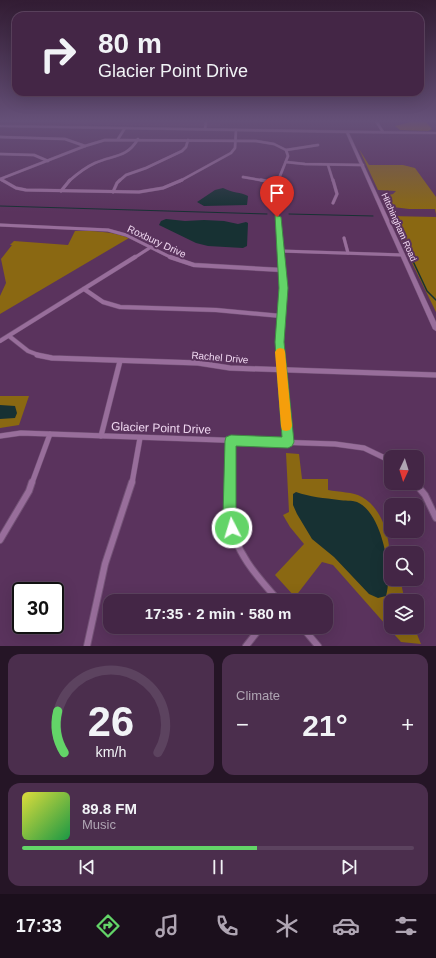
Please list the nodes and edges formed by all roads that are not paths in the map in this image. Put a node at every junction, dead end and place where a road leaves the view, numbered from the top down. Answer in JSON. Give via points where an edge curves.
{"nodes":[{"id":1,"x":72,"y":151,"type":"edge"},
{"id":2,"x":130,"y":151,"type":"edge"},
{"id":3,"x":182,"y":151,"type":"edge"},
{"id":4,"x":232,"y":151,"type":"edge"},
{"id":5,"x":286,"y":151,"type":"edge"},
{"id":6,"x":356,"y":151,"type":"edge"},
{"id":7,"x":0,"y":154,"type":"edge"},
{"id":8,"x":48,"y":161,"type":"junction"},
{"id":9,"x":286,"y":162,"type":"junction"},
{"id":10,"x":328,"y":165,"type":"junction"},
{"id":11,"x":363,"y":165,"type":"junction"},
{"id":12,"x":243,"y":177,"type":"dead end"},
{"id":13,"x":0,"y":179,"type":"edge"},
{"id":14,"x":276,"y":183,"type":"junction"},
{"id":15,"x":61,"y":191,"type":"junction"},
{"id":16,"x":113,"y":192,"type":"junction"},
{"id":17,"x":333,"y":203,"type":"dead end"},
{"id":18,"x":0,"y":225,"type":"edge"},
{"id":19,"x":344,"y":238,"type":"dead end"},
{"id":20,"x":151,"y":247,"type":"junction"},
{"id":21,"x":281,"y":251,"type":"junction"},
{"id":22,"x":348,"y":253,"type":"junction"},
{"id":23,"x":403,"y":255,"type":"junction"},
{"id":24,"x":282,"y":270,"type":"junction"},
{"id":25,"x":84,"y":289,"type":"junction"},
{"id":26,"x":280,"y":316,"type":"junction"},
{"id":27,"x":436,"y":329,"type":"edge"},
{"id":28,"x":9,"y":336,"type":"junction"},
{"id":29,"x":0,"y":341,"type":"edge"},
{"id":30,"x":120,"y":361,"type":"junction"},
{"id":31,"x":282,"y":370,"type":"junction"},
{"id":32,"x":436,"y":375,"type":"edge"},
{"id":33,"x":50,"y":434,"type":"junction"},
{"id":34,"x":0,"y":436,"type":"edge"},
{"id":35,"x":101,"y":436,"type":"junction"},
{"id":36,"x":140,"y":438,"type":"junction"},
{"id":37,"x":231,"y":441,"type":"junction"},
{"id":38,"x":288,"y":442,"type":"junction"},
{"id":39,"x":384,"y":457,"type":"edge"},
{"id":40,"x":421,"y":490,"type":"edge"},
{"id":41,"x":436,"y":518,"type":"edge"},
{"id":42,"x":0,"y":540,"type":"edge"},
{"id":43,"x":273,"y":594,"type":"edge"},
{"id":44,"x":255,"y":634,"type":"edge"},
{"id":45,"x":308,"y":634,"type":"edge"},
{"id":46,"x":87,"y":646,"type":"edge"},
{"id":47,"x":246,"y":646,"type":"edge"},
{"id":48,"x":318,"y":646,"type":"edge"}],
"edges":[{"from":1,"to":8,"type":"street"},
{"from":2,"to":15,"type":"street","via":[[93,165],[70,179]]},
{"from":3,"to":16,"type":"street","via":[[126,175],[117,183]]},
{"from":4,"to":16,"type":"street","via":[[163,189],[148,192]]},
{"from":5,"to":9,"type":"street"},
{"from":6,"to":11,"type":"street","name":"Hitchingham Road"},
{"from":7,"to":8,"type":"street","via":[[34,155]]},
{"from":8,"to":13,"type":"street"},
{"from":9,"to":10,"type":"street"},
{"from":9,"to":14,"type":"street"},
{"from":10,"to":11,"type":"street"},
{"from":10,"to":17,"type":"street","via":[[337,194]]},
{"from":11,"to":23,"type":"street","name":"Hitchingham Road"},
{"from":12,"to":14,"type":"street"},
{"from":13,"to":15,"type":"street","via":[[20,189]]},
{"from":14,"to":21,"type":"street"},
{"from":15,"to":16,"type":"street"},
{"from":18,"to":20,"type":"street","name":"Roxbury Drive","via":[[108,230]]},
{"from":19,"to":22,"type":"street"},
{"from":20,"to":24,"type":"street","name":"Roxbury Drive","via":[[194,265]]},
{"from":20,"to":25,"type":"street"},
{"from":21,"to":22,"type":"street"},
{"from":21,"to":24,"type":"street"},
{"from":22,"to":23,"type":"street"},
{"from":23,"to":27,"type":"street","name":"Hitchingham Road"},
{"from":24,"to":26,"type":"street","via":[[284,288]]},
{"from":25,"to":26,"type":"street","via":[[102,302],[120,307],[224,310]]},
{"from":25,"to":28,"type":"street"},
{"from":26,"to":31,"type":"street"},
{"from":28,"to":29,"type":"street"},
{"from":28,"to":30,"type":"street","name":"Rachel Drive","via":[[39,357]]},
{"from":30,"to":31,"type":"street","name":"Rachel Drive","via":[[198,363],[230,368]]},
{"from":30,"to":35,"type":"street"},
{"from":31,"to":32,"type":"street","name":"Rachel Drive"},
{"from":31,"to":38,"type":"street"},
{"from":33,"to":34,"type":"street","name":"Glacier Point Drive","via":[[21,433]]},
{"from":33,"to":35,"type":"street","name":"Glacier Point Drive"},
{"from":33,"to":42,"type":"street","via":[[29,491]]},
{"from":35,"to":36,"type":"street","name":"Glacier Point Drive"},
{"from":36,"to":37,"type":"street","name":"Glacier Point Drive"},
{"from":36,"to":46,"type":"street","via":[[130,491],[105,564]]},
{"from":37,"to":38,"type":"street","name":"Glacier Point Drive"},
{"from":37,"to":43,"type":"street","via":[[232,528],[239,548]]},
{"from":38,"to":39,"type":"street","name":"Glacier Point Drive","via":[[352,445]]},
{"from":40,"to":41,"type":"street"},
{"from":44,"to":47,"type":"street"},
{"from":45,"to":48,"type":"street"}]}
